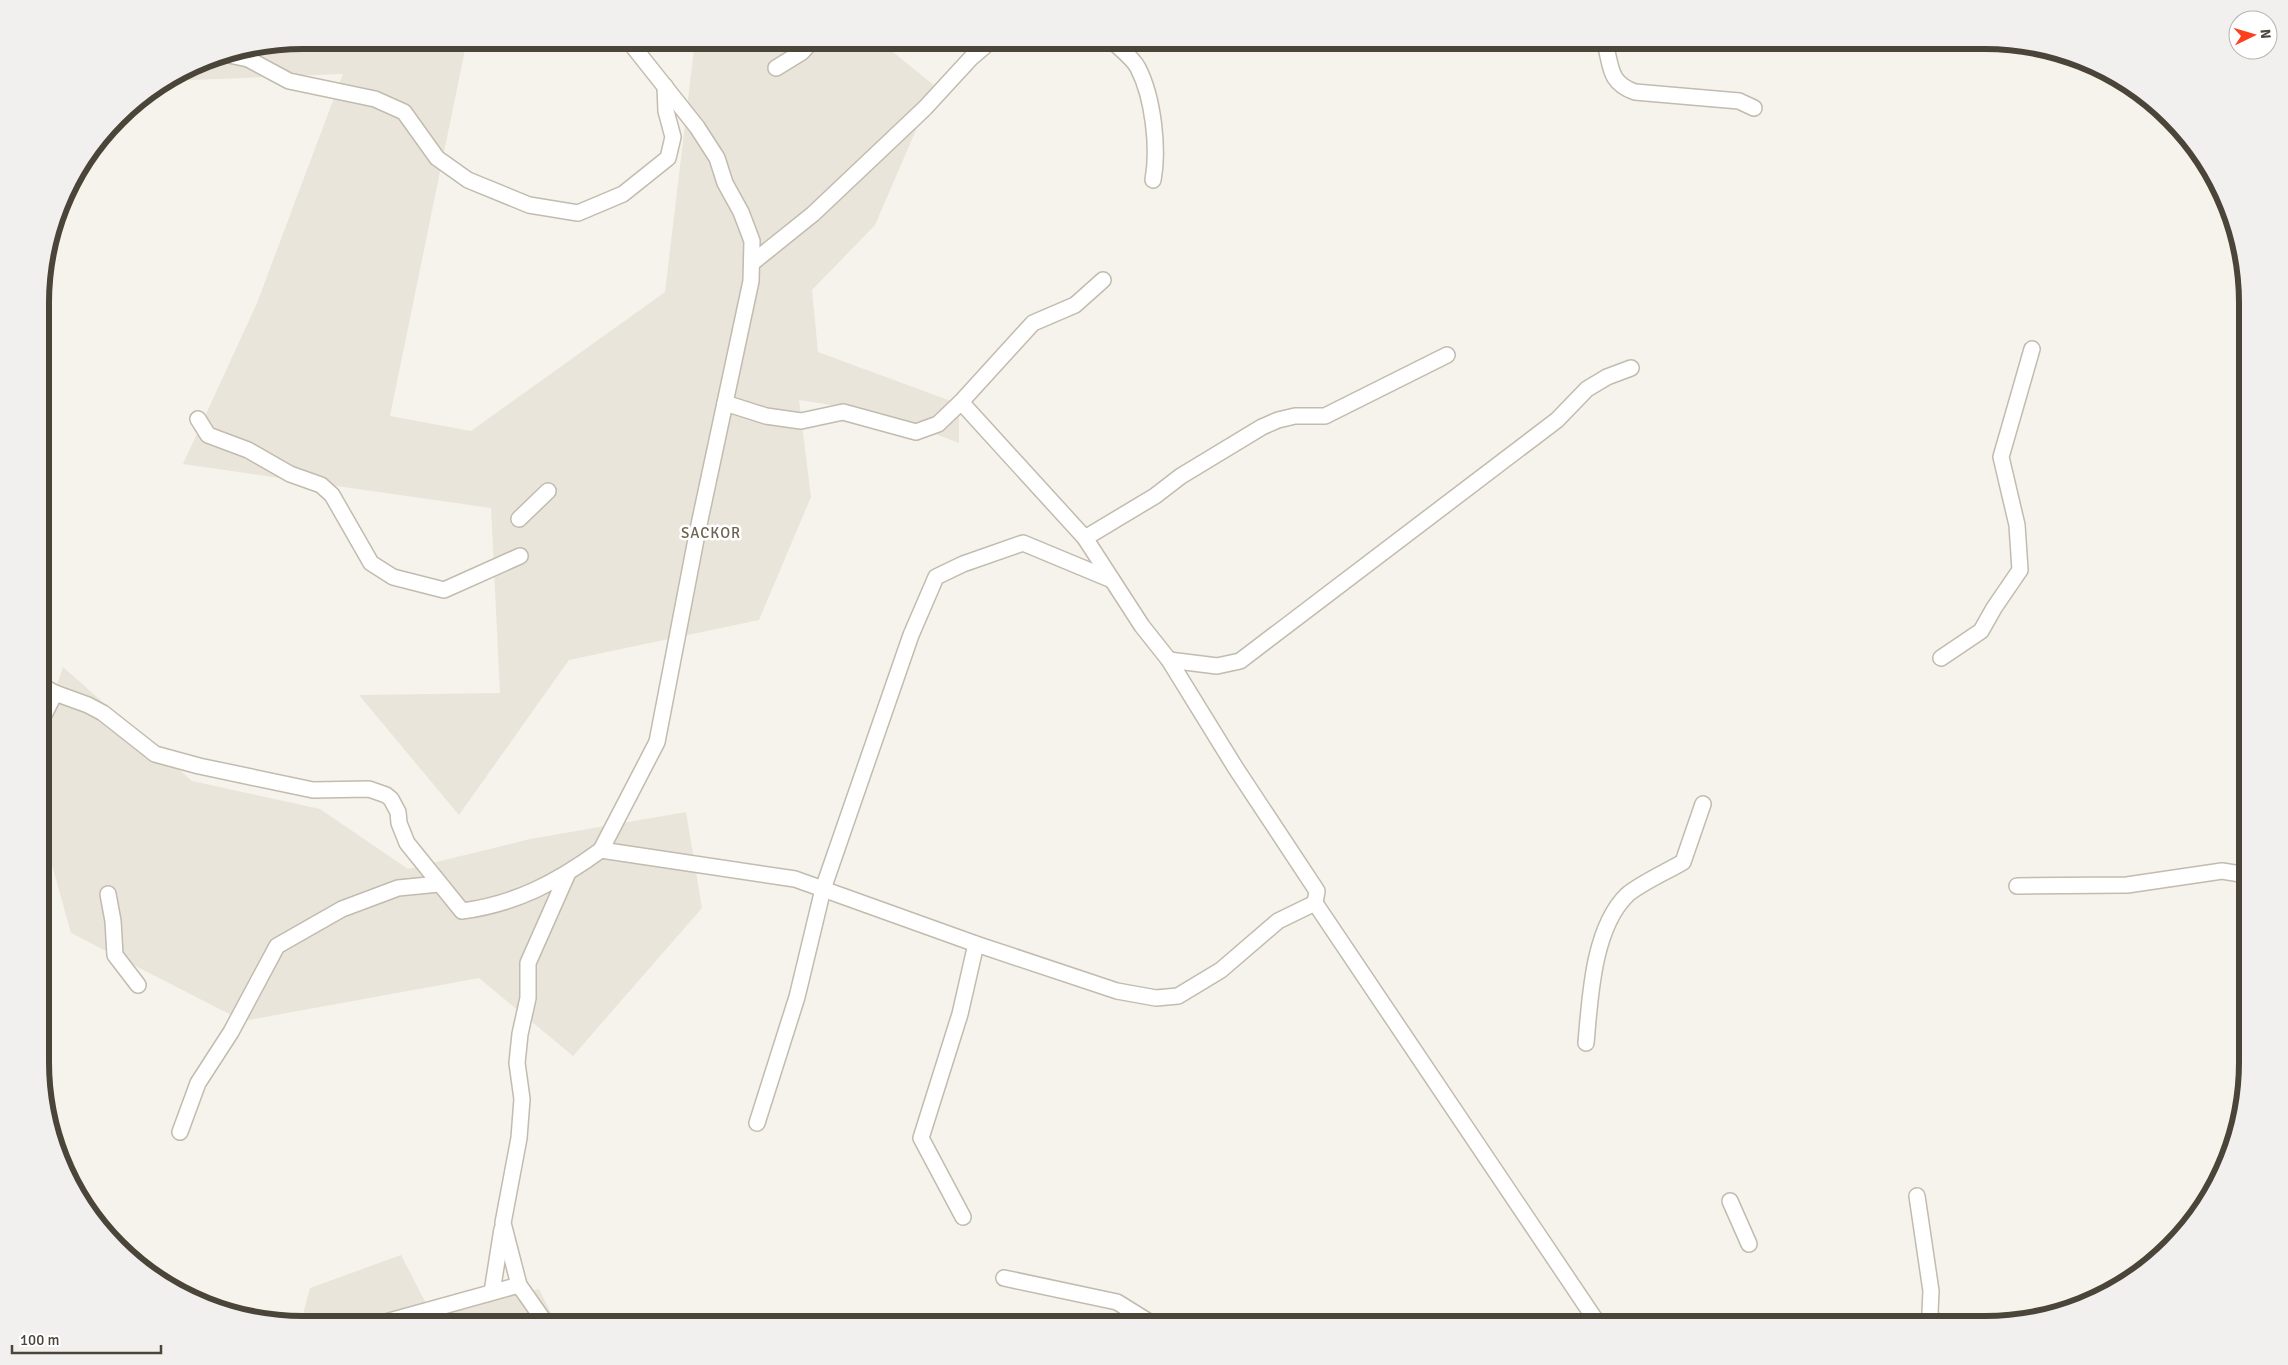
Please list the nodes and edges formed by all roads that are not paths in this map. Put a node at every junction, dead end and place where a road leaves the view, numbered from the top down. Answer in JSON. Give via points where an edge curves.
{"nodes":[{"id":1,"x":635,"y":49,"type":"edge"},
{"id":2,"x":805,"y":49,"type":"edge"},
{"id":3,"x":982,"y":49,"type":"edge"},
{"id":4,"x":1121,"y":49,"type":"edge"},
{"id":5,"x":1606,"y":49,"type":"edge"},
{"id":6,"x":238,"y":57,"type":"edge"},
{"id":7,"x":776,"y":68,"type":"dead end"},
{"id":8,"x":664,"y":86,"type":"junction"},
{"id":9,"x":1754,"y":108,"type":"dead end"},
{"id":10,"x":1153,"y":180,"type":"dead end"},
{"id":11,"x":752,"y":263,"type":"junction"},
{"id":12,"x":1103,"y":280,"type":"dead end"},
{"id":13,"x":2032,"y":349,"type":"dead end"},
{"id":14,"x":1447,"y":355,"type":"dead end"},
{"id":15,"x":1631,"y":368,"type":"dead end"},
{"id":16,"x":962,"y":402,"type":"junction"},
{"id":17,"x":725,"y":403,"type":"junction"},
{"id":18,"x":198,"y":420,"type":"dead end"},
{"id":19,"x":548,"y":491,"type":"dead end"},
{"id":20,"x":519,"y":519,"type":"dead end"},
{"id":21,"x":1085,"y":538,"type":"junction"},
{"id":22,"x":520,"y":556,"type":"dead end"},
{"id":23,"x":1112,"y":580,"type":"junction"},
{"id":24,"x":1942,"y":658,"type":"dead end"},
{"id":25,"x":1169,"y":660,"type":"junction"},
{"id":26,"x":49,"y":690,"type":"edge"},
{"id":27,"x":1703,"y":804,"type":"dead end"},
{"id":28,"x":601,"y":850,"type":"junction"},
{"id":29,"x":2239,"y":874,"type":"edge"},
{"id":30,"x":567,"y":875,"type":"junction"},
{"id":31,"x":439,"y":884,"type":"junction"},
{"id":32,"x":2017,"y":886,"type":"dead end"},
{"id":33,"x":823,"y":889,"type":"junction"},
{"id":34,"x":108,"y":894,"type":"dead end"},
{"id":35,"x":1315,"y":903,"type":"junction"},
{"id":36,"x":976,"y":944,"type":"junction"},
{"id":37,"x":138,"y":986,"type":"dead end"},
{"id":38,"x":1586,"y":1043,"type":"dead end"},
{"id":39,"x":757,"y":1123,"type":"dead end"},
{"id":40,"x":180,"y":1132,"type":"dead end"},
{"id":41,"x":1918,"y":1196,"type":"dead end"},
{"id":42,"x":1730,"y":1201,"type":"dead end"},
{"id":43,"x":963,"y":1217,"type":"dead end"},
{"id":44,"x":503,"y":1223,"type":"junction"},
{"id":45,"x":1749,"y":1244,"type":"dead end"},
{"id":46,"x":1004,"y":1278,"type":"dead end"},
{"id":47,"x":518,"y":1285,"type":"junction"},
{"id":48,"x":492,"y":1292,"type":"junction"},
{"id":49,"x":407,"y":1316,"type":"edge"},
{"id":50,"x":540,"y":1316,"type":"edge"},
{"id":51,"x":1140,"y":1316,"type":"edge"},
{"id":52,"x":1594,"y":1316,"type":"edge"},
{"id":53,"x":1931,"y":1316,"type":"edge"}],
"edges":[{"from":1,"to":8,"type":"street"},
{"from":2,"to":7,"type":"street"},
{"from":3,"to":11,"type":"street","via":[[925,108],[813,214]]},
{"from":4,"to":10,"type":"street","via":[[1138,66],[1152,114],[1156,160]]},
{"from":5,"to":9,"type":"street","via":[[1615,80],[1624,88],[1635,92],[1739,101]]},
{"from":6,"to":8,"type":"street","via":[[289,81],[375,99],[404,112],[437,158],[468,180],[529,205],[578,213],[623,194],[668,158],[673,137]]},
{"from":8,"to":11,"type":"street","via":[[717,158],[752,241]]},
{"from":11,"to":17,"type":"street","via":[[752,281]]},
{"from":12,"to":16,"type":"street","via":[[1075,305],[1033,323]]},
{"from":13,"to":24,"type":"street","via":[[2001,457],[2017,525],[2020,570],[1981,632]]},
{"from":14,"to":21,"type":"street","via":[[1325,416],[1295,416],[1262,427]]},
{"from":15,"to":25,"type":"street","via":[[1587,389],[1558,420],[1240,661],[1216,666]]},
{"from":16,"to":17,"type":"street","via":[[938,424],[916,432],[843,412],[801,421],[766,416]]},
{"from":16,"to":21,"type":"street"},
{"from":17,"to":28,"type":"street","via":[[657,742]]},
{"from":18,"to":22,"type":"street","via":[[208,435],[321,485],[332,495],[371,563],[393,577],[444,590]]},
{"from":19,"to":20,"type":"street"},
{"from":21,"to":23,"type":"street"},
{"from":23,"to":25,"type":"street"},
{"from":23,"to":33,"type":"street","via":[[1023,543],[936,577],[911,635]]},
{"from":25,"to":35,"type":"street","via":[[1317,891]]},
{"from":26,"to":31,"type":"street","via":[[103,713],[155,754],[313,790],[377,790],[391,799],[408,843]]},
{"from":27,"to":38,"type":"street","via":[[1683,862],[1628,894],[1613,912],[1593,965]]},
{"from":28,"to":30,"type":"street"},
{"from":28,"to":33,"type":"street","via":[[795,879]]},
{"from":29,"to":32,"type":"street","via":[[2222,871],[2127,884]]},
{"from":30,"to":31,"type":"street","via":[[514,900],[462,911]]},
{"from":30,"to":44,"type":"street","via":[[528,963],[528,998],[517,1063],[522,1099],[519,1138]]},
{"from":31,"to":40,"type":"street","via":[[398,888],[342,909],[277,946],[231,1032],[198,1083]]},
{"from":33,"to":36,"type":"street"},
{"from":33,"to":39,"type":"street","via":[[797,997]]},
{"from":34,"to":37,"type":"street","via":[[115,955]]},
{"from":35,"to":36,"type":"street","via":[[1278,921],[1221,970],[1178,996],[1164,998],[1117,991]]},
{"from":35,"to":52,"type":"street","via":[[1493,1156]]},
{"from":36,"to":43,"type":"street","via":[[960,1014],[921,1138]]},
{"from":41,"to":53,"type":"street","via":[[1931,1290]]},
{"from":42,"to":45,"type":"street"},
{"from":44,"to":47,"type":"street"},
{"from":44,"to":48,"type":"street"},
{"from":46,"to":51,"type":"street","via":[[1117,1302]]},
{"from":47,"to":48,"type":"street"},
{"from":47,"to":50,"type":"street"},
{"from":48,"to":49,"type":"street"}]}
